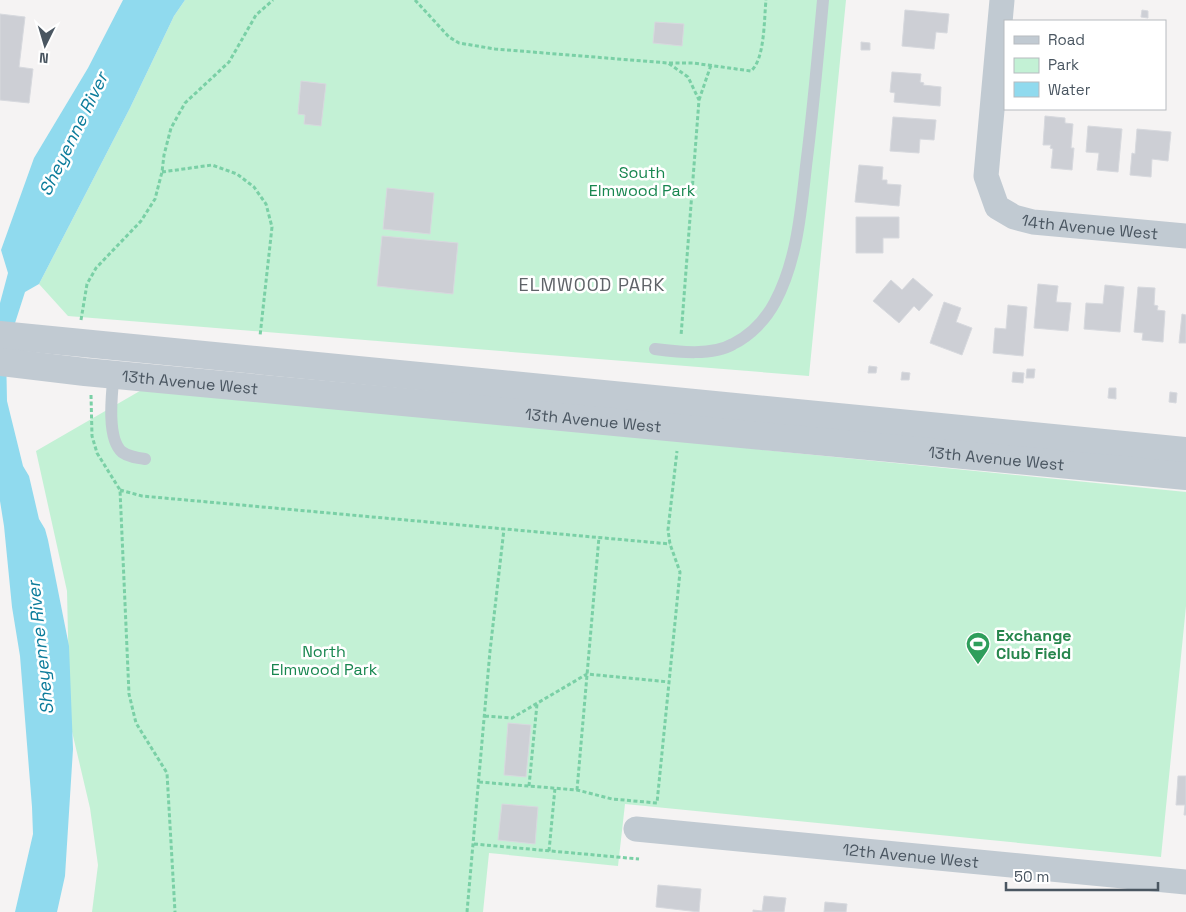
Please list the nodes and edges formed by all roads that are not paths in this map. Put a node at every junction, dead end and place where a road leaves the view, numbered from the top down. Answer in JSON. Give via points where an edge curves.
{"nodes":[{"id":1,"x":823,"y":0,"type":"edge"},
{"id":2,"x":1002,"y":0,"type":"edge"},
{"id":3,"x":1186,"y":236,"type":"edge"},
{"id":4,"x":0,"y":335,"type":"edge"},
{"id":5,"x":116,"y":346,"type":"junction"},
{"id":6,"x":655,"y":349,"type":"dead end"},
{"id":7,"x":0,"y":362,"type":"edge"},
{"id":8,"x":114,"y":374,"type":"junction"},
{"id":9,"x":1186,"y":451,"type":"edge"},
{"id":10,"x":145,"y":459,"type":"dead end"},
{"id":11,"x":1186,"y":476,"type":"edge"},
{"id":12,"x":636,"y":829,"type":"dead end"},
{"id":13,"x":1186,"y":882,"type":"edge"}],
"edges":[{"from":1,"to":6,"type":"lane","via":[[800,220],[789,269],[775,302],[757,327],[732,345],[706,352]]},
{"from":2,"to":3,"type":"street","name":"14th Avenue West","via":[[986,176],[998,208],[1033,222]]},
{"from":4,"to":5,"type":"street","name":"13th Avenue West"},
{"from":5,"to":8,"type":"lane"},
{"from":5,"to":9,"type":"street","name":"13th Avenue West"},
{"from":7,"to":8,"type":"street","name":"13th Avenue West"},
{"from":8,"to":10,"type":"lane","via":[[111,419],[115,443],[122,452]]},
{"from":8,"to":11,"type":"street","name":"13th Avenue West"},
{"from":12,"to":13,"type":"street","name":"12th Avenue West"}]}
